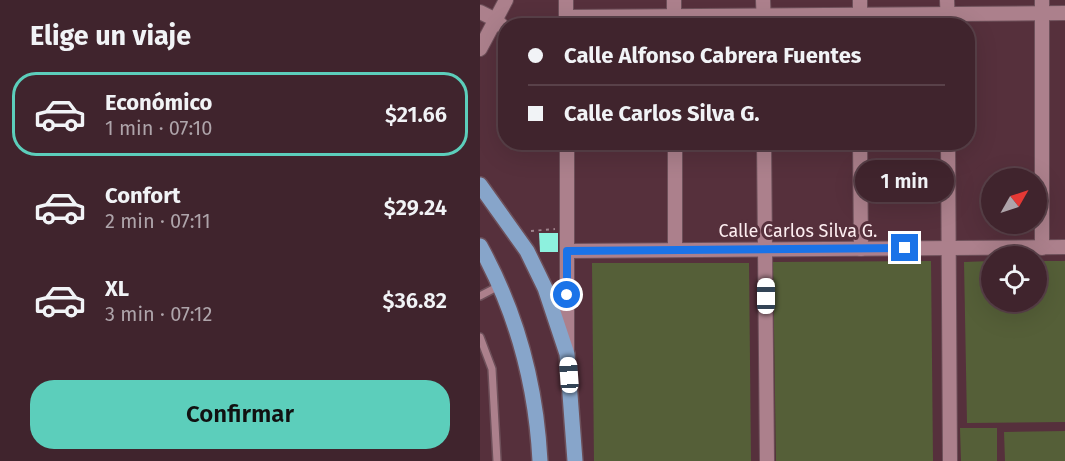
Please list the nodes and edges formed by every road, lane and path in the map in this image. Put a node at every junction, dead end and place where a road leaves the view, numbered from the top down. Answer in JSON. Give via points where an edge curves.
{"nodes":[{"id":1,"x":506,"y":0,"type":"edge"},
{"id":2,"x":566,"y":0,"type":"edge"},
{"id":3,"x":674,"y":0,"type":"edge"},
{"id":4,"x":763,"y":0,"type":"edge"},
{"id":5,"x":860,"y":0,"type":"edge"},
{"id":6,"x":1042,"y":7,"type":"edge"},
{"id":7,"x":480,"y":12,"type":"edge"},
{"id":8,"x":948,"y":13,"type":"edge"},
{"id":9,"x":1065,"y":13,"type":"edge"},
{"id":10,"x":502,"y":18,"type":"edge"},
{"id":11,"x":566,"y":18,"type":"edge"},
{"id":12,"x":674,"y":18,"type":"edge"},
{"id":13,"x":763,"y":18,"type":"edge"},
{"id":14,"x":860,"y":18,"type":"edge"},
{"id":15,"x":885,"y":18,"type":"edge"},
{"id":16,"x":498,"y":23,"type":"edge"},
{"id":17,"x":498,"y":28,"type":"edge"},
{"id":18,"x":480,"y":49,"type":"edge"},
{"id":19,"x":567,"y":150,"type":"edge"},
{"id":20,"x":675,"y":150,"type":"edge"},
{"id":21,"x":764,"y":150,"type":"edge"},
{"id":22,"x":860,"y":150,"type":"edge"},
{"id":23,"x":948,"y":150,"type":"edge"},
{"id":24,"x":480,"y":184,"type":"edge"},
{"id":25,"x":567,"y":228,"type":"junction"},
{"id":26,"x":515,"y":232,"type":"junction"},
{"id":27,"x":480,"y":246,"type":"edge"},
{"id":28,"x":1042,"y":246,"type":"edge"},
{"id":29,"x":1065,"y":247,"type":"edge"},
{"id":30,"x":949,"y":248,"type":"junction"},
{"id":31,"x":981,"y":248,"type":"edge"},
{"id":32,"x":1047,"y":248,"type":"edge"},
{"id":33,"x":765,"y":249,"type":"junction"},
{"id":34,"x":861,"y":249,"type":"junction"},
{"id":35,"x":675,"y":250,"type":"junction"},
{"id":36,"x":567,"y":251,"type":"junction"},
{"id":37,"x":501,"y":285,"type":"junction"},
{"id":38,"x":480,"y":296,"type":"edge"},
{"id":39,"x":480,"y":337,"type":"edge"},
{"id":40,"x":567,"y":354,"type":"junction"},
{"id":41,"x":497,"y":461,"type":"edge"},
{"id":42,"x":540,"y":461,"type":"edge"},
{"id":43,"x":575,"y":461,"type":"edge"},
{"id":44,"x":767,"y":461,"type":"edge"},
{"id":45,"x":950,"y":461,"type":"edge"}],
"edges":[{"from":1,"to":10,"type":"street"},
{"from":2,"to":11,"type":"street"},
{"from":3,"to":12,"type":"street"},
{"from":4,"to":13,"type":"street"},
{"from":5,"to":14,"type":"street"},
{"from":6,"to":8,"type":"street"},
{"from":6,"to":9,"type":"street"},
{"from":6,"to":28,"type":"street"},
{"from":7,"to":16,"type":"street"},
{"from":8,"to":15,"type":"street"},
{"from":17,"to":18,"type":"street"},
{"from":19,"to":25,"type":"street"},
{"from":20,"to":35,"type":"street"},
{"from":21,"to":33,"type":"street"},
{"from":22,"to":34,"type":"street"},
{"from":23,"to":30,"type":"street"},
{"from":24,"to":26,"type":"main road"},
{"from":25,"to":26,"type":"path"},
{"from":25,"to":36,"type":"street"},
{"from":26,"to":40,"type":"main road","via":[[545,288]]},
{"from":27,"to":37,"type":"main road"},
{"from":29,"to":32,"type":"street","name":"Calle Carlos Silva G."},
{"from":30,"to":31,"type":"street","name":"Calle Carlos Silva G."},
{"from":30,"to":34,"type":"street","name":"Calle Carlos Silva G."},
{"from":30,"to":45,"type":"street"},
{"from":33,"to":34,"type":"street","name":"Calle Carlos Silva G."},
{"from":33,"to":35,"type":"street","name":"Calle Carlos Silva G."},
{"from":33,"to":44,"type":"street"},
{"from":35,"to":36,"type":"street","name":"Calle Carlos Silva G."},
{"from":36,"to":40,"type":"street"},
{"from":37,"to":38,"type":"lane"},
{"from":37,"to":42,"type":"main road","via":[[521,339]]},
{"from":39,"to":41,"type":"lane","via":[[492,369]]},
{"from":40,"to":43,"type":"main road"}]}
